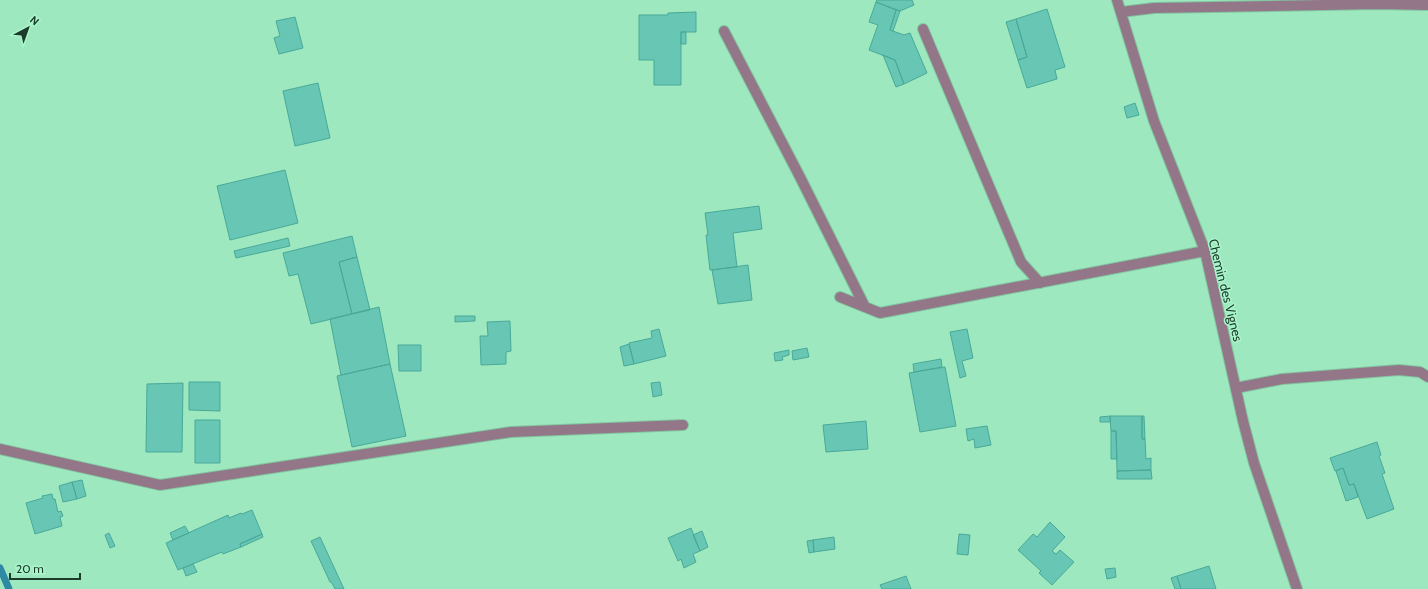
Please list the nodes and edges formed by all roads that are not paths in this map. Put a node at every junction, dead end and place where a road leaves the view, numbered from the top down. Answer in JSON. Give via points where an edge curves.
{"nodes":[{"id":1,"x":1117,"y":0,"type":"edge"},
{"id":2,"x":1428,"y":5,"type":"edge"},
{"id":3,"x":1121,"y":12,"type":"junction"},
{"id":4,"x":924,"y":29,"type":"dead end"},
{"id":5,"x":724,"y":31,"type":"dead end"},
{"id":6,"x":1205,"y":251,"type":"junction"},
{"id":7,"x":1040,"y":283,"type":"junction"},
{"id":8,"x":840,"y":297,"type":"dead end"},
{"id":9,"x":865,"y":307,"type":"junction"},
{"id":10,"x":1428,"y":377,"type":"edge"},
{"id":11,"x":1236,"y":388,"type":"junction"},
{"id":12,"x":683,"y":425,"type":"dead end"},
{"id":13,"x":0,"y":449,"type":"edge"},
{"id":14,"x":1298,"y":589,"type":"edge"}],
"edges":[{"from":1,"to":3,"type":"street","name":"Chemin des Vignes"},
{"from":2,"to":3,"type":"street","via":[[1162,8]]},
{"from":3,"to":6,"type":"street","name":"Chemin des Vignes","via":[[1154,121]]},
{"from":4,"to":7,"type":"street","via":[[1021,262]]},
{"from":5,"to":9,"type":"street"},
{"from":6,"to":7,"type":"street"},
{"from":6,"to":11,"type":"street","name":"Chemin des Vignes"},
{"from":7,"to":9,"type":"street","via":[[880,313]]},
{"from":8,"to":9,"type":"street"},
{"from":10,"to":11,"type":"street","via":[[1420,372],[1399,370],[1282,379]]},
{"from":11,"to":14,"type":"street","name":"Chemin des Vignes","via":[[1254,463]]},
{"from":12,"to":13,"type":"street","via":[[511,432],[160,485]]}]}
